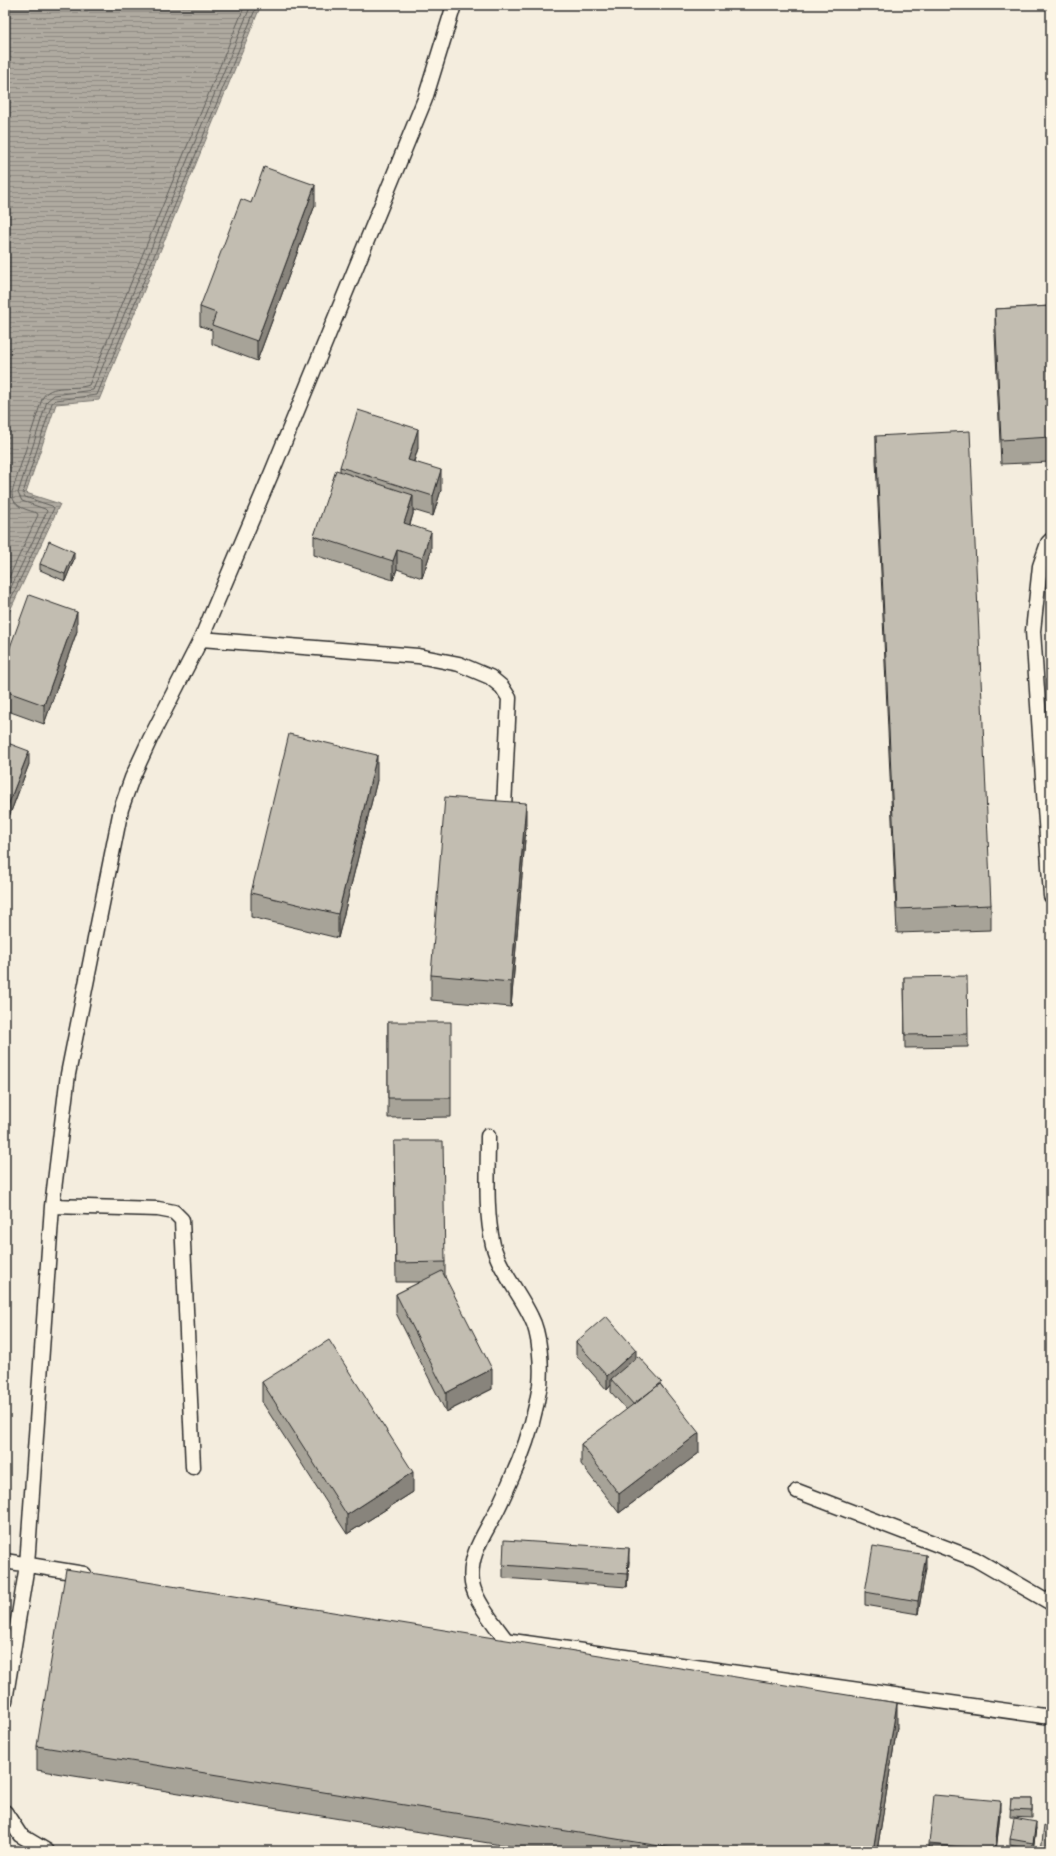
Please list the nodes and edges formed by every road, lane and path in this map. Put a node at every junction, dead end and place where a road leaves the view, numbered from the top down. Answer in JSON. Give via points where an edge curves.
{"nodes":[{"id":1,"x":454,"y":5,"type":"edge"},
{"id":2,"x":1051,"y":540,"type":"edge"},
{"id":3,"x":201,"y":639,"type":"junction"},
{"id":4,"x":504,"y":808,"type":"edge"},
{"id":5,"x":1051,"y":896,"type":"edge"},
{"id":6,"x":488,"y":1136,"type":"dead end"},
{"id":7,"x":52,"y":1206,"type":"junction"},
{"id":8,"x":193,"y":1467,"type":"dead end"},
{"id":9,"x":797,"y":1491,"type":"dead end"},
{"id":10,"x":5,"y":1561,"type":"edge"},
{"id":11,"x":28,"y":1565,"type":"junction"},
{"id":12,"x":98,"y":1576,"type":"edge"},
{"id":13,"x":1051,"y":1603,"type":"edge"},
{"id":14,"x":490,"y":1638,"type":"edge"},
{"id":15,"x":506,"y":1640,"type":"junction"},
{"id":16,"x":5,"y":1701,"type":"edge"},
{"id":17,"x":1051,"y":1717,"type":"edge"},
{"id":18,"x":5,"y":1814,"type":"edge"},
{"id":19,"x":47,"y":1851,"type":"edge"}],
"edges":[{"from":1,"to":3,"type":"lane","via":[[425,99]]},
{"from":2,"to":5,"type":"lane","via":[[1040,566],[1033,631]]},
{"from":3,"to":4,"type":"lane","via":[[418,656],[459,664],[490,677],[502,687],[509,698]]},
{"from":3,"to":7,"type":"lane","via":[[147,745],[121,809],[68,1074]]},
{"from":6,"to":15,"type":"lane","via":[[488,1210],[494,1246],[505,1272],[532,1318],[540,1351],[540,1383],[533,1421],[520,1460],[480,1540],[472,1562],[472,1584],[480,1602]]},
{"from":7,"to":8,"type":"lane","via":[[158,1209],[174,1212],[182,1220]]},
{"from":7,"to":11,"type":"lane"},
{"from":9,"to":13,"type":"lane","via":[[975,1559]]},
{"from":10,"to":11,"type":"lane"},
{"from":11,"to":12,"type":"lane"},
{"from":11,"to":16,"type":"lane"},
{"from":14,"to":15,"type":"lane"},
{"from":15,"to":17,"type":"lane"},
{"from":18,"to":19,"type":"lane","via":[[20,1835]]}]}
